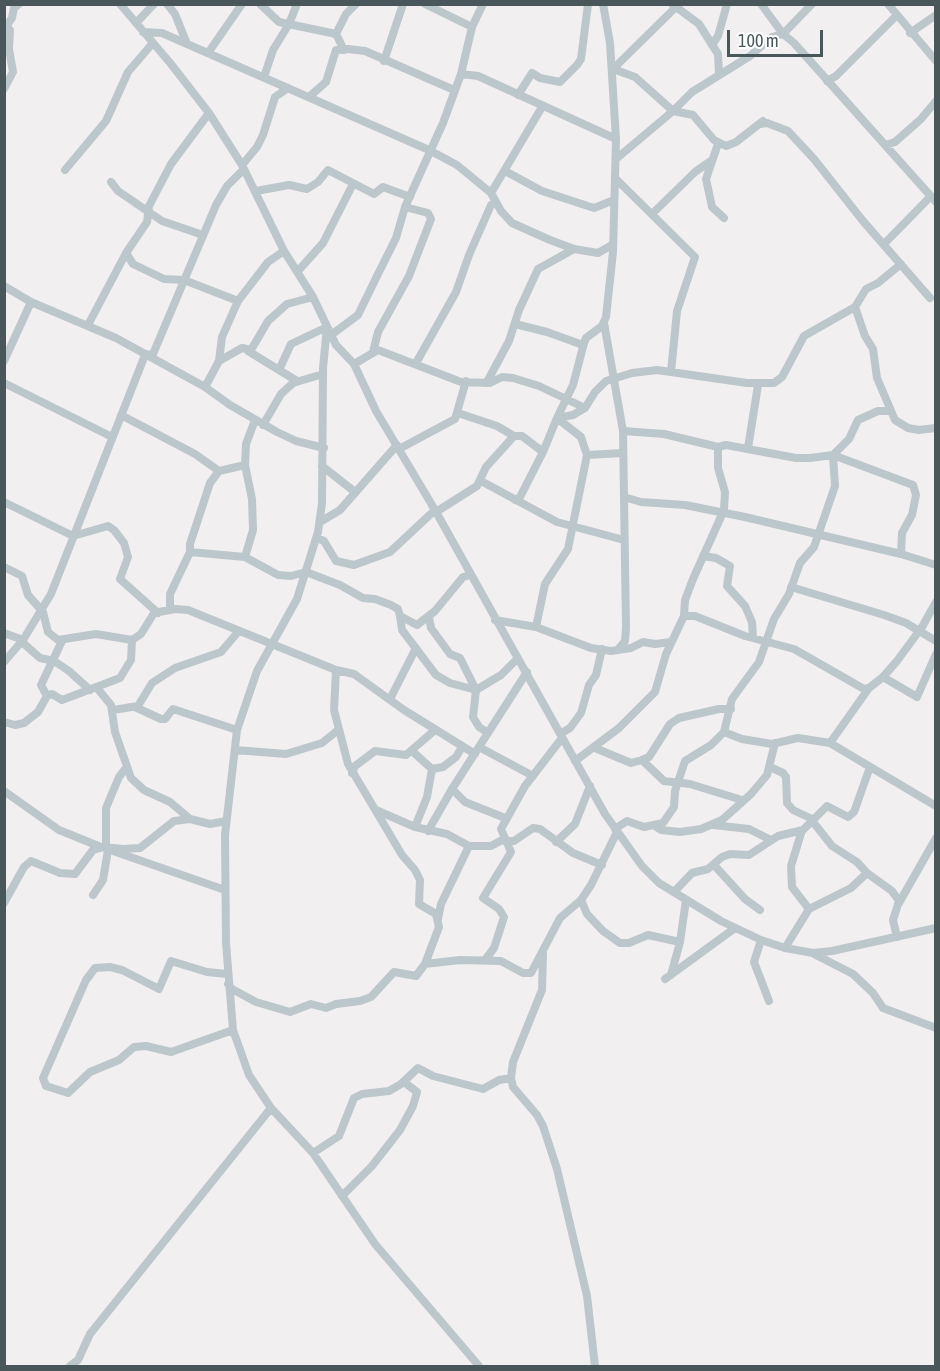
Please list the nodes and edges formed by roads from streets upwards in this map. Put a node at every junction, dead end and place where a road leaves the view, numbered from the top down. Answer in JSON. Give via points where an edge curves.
{"nodes":[{"id":1,"x":19,"y":4,"type":"edge"},
{"id":2,"x":120,"y":4,"type":"edge"},
{"id":3,"x":154,"y":4,"type":"edge"},
{"id":4,"x":167,"y":4,"type":"edge"},
{"id":5,"x":242,"y":4,"type":"edge"},
{"id":6,"x":260,"y":4,"type":"edge"},
{"id":7,"x":297,"y":4,"type":"edge"},
{"id":8,"x":356,"y":4,"type":"edge"},
{"id":9,"x":402,"y":4,"type":"edge"},
{"id":10,"x":425,"y":4,"type":"edge"},
{"id":11,"x":483,"y":4,"type":"edge"},
{"id":12,"x":588,"y":4,"type":"edge"},
{"id":13,"x":603,"y":4,"type":"edge"},
{"id":14,"x":727,"y":4,"type":"edge"},
{"id":15,"x":761,"y":4,"type":"edge"},
{"id":16,"x":812,"y":4,"type":"edge"},
{"id":17,"x":888,"y":4,"type":"edge"},
{"id":18,"x":675,"y":5,"type":"edge"},
{"id":19,"x":897,"y":15,"type":"junction"},
{"id":20,"x":936,"y":15,"type":"edge"},
{"id":21,"x":136,"y":23,"type":"junction"},
{"id":22,"x":6,"y":24,"type":"edge"},
{"id":23,"x":289,"y":24,"type":"junction"},
{"id":24,"x":472,"y":27,"type":"junction"},
{"id":25,"x":143,"y":32,"type":"junction"},
{"id":26,"x":910,"y":33,"type":"junction"},
{"id":27,"x":336,"y":34,"type":"junction"},
{"id":28,"x":783,"y":34,"type":"junction"},
{"id":29,"x":152,"y":44,"type":"junction"},
{"id":30,"x":186,"y":44,"type":"junction"},
{"id":31,"x":712,"y":45,"type":"junction"},
{"id":32,"x":344,"y":50,"type":"junction"},
{"id":33,"x":208,"y":53,"type":"junction"},
{"id":34,"x":384,"y":61,"type":"junction"},
{"id":35,"x":936,"y":61,"type":"edge"},
{"id":36,"x":613,"y":69,"type":"junction"},
{"id":37,"x":461,"y":74,"type":"junction"},
{"id":38,"x":719,"y":74,"type":"junction"},
{"id":39,"x":264,"y":77,"type":"junction"},
{"id":40,"x":827,"y":81,"type":"junction"},
{"id":41,"x":288,"y":88,"type":"junction"},
{"id":42,"x":4,"y":89,"type":"edge"},
{"id":43,"x":454,"y":90,"type":"junction"},
{"id":44,"x":518,"y":95,"type":"junction"},
{"id":45,"x":309,"y":96,"type":"junction"},
{"id":46,"x":936,"y":101,"type":"edge"},
{"id":47,"x":542,"y":107,"type":"junction"},
{"id":48,"x":673,"y":111,"type":"junction"},
{"id":49,"x":209,"y":113,"type":"junction"},
{"id":50,"x":616,"y":139,"type":"junction"},
{"id":51,"x":718,"y":144,"type":"junction"},
{"id":52,"x":886,"y":145,"type":"junction"},
{"id":53,"x":429,"y":150,"type":"junction"},
{"id":54,"x":616,"y":159,"type":"junction"},
{"id":55,"x":712,"y":160,"type":"junction"},
{"id":56,"x":243,"y":167,"type":"junction"},
{"id":57,"x":65,"y":170,"type":"dead end"},
{"id":58,"x":505,"y":171,"type":"junction"},
{"id":59,"x":615,"y":178,"type":"junction"},
{"id":60,"x":111,"y":182,"type":"dead end"},
{"id":61,"x":353,"y":184,"type":"junction"},
{"id":62,"x":256,"y":191,"type":"junction"},
{"id":63,"x":491,"y":193,"type":"junction"},
{"id":64,"x":410,"y":197,"type":"junction"},
{"id":65,"x":933,"y":199,"type":"edge"},
{"id":66,"x":614,"y":200,"type":"junction"},
{"id":67,"x":495,"y":203,"type":"junction"},
{"id":68,"x":405,"y":207,"type":"junction"},
{"id":69,"x":150,"y":213,"type":"junction"},
{"id":70,"x":652,"y":214,"type":"junction"},
{"id":71,"x":724,"y":218,"type":"dead end"},
{"id":72,"x":203,"y":235,"type":"junction"},
{"id":73,"x":884,"y":244,"type":"junction"},
{"id":74,"x":612,"y":245,"type":"junction"},
{"id":75,"x":574,"y":249,"type":"junction"},
{"id":76,"x":284,"y":251,"type":"junction"},
{"id":77,"x":126,"y":253,"type":"junction"},
{"id":78,"x":901,"y":264,"type":"junction"},
{"id":79,"x":298,"y":271,"type":"junction"},
{"id":80,"x":184,"y":280,"type":"junction"},
{"id":81,"x":4,"y":286,"type":"edge"},
{"id":82,"x":313,"y":297,"type":"junction"},
{"id":83,"x":930,"y":298,"type":"dead end"},
{"id":84,"x":238,"y":301,"type":"junction"},
{"id":85,"x":32,"y":302,"type":"junction"},
{"id":86,"x":855,"y":307,"type":"junction"},
{"id":87,"x":604,"y":323,"type":"junction"},
{"id":88,"x":88,"y":324,"type":"junction"},
{"id":89,"x":515,"y":324,"type":"junction"},
{"id":90,"x":327,"y":327,"type":"junction"},
{"id":91,"x":331,"y":335,"type":"junction"},
{"id":92,"x":583,"y":345,"type":"junction"},
{"id":93,"x":248,"y":351,"type":"junction"},
{"id":94,"x":373,"y":352,"type":"junction"},
{"id":95,"x":145,"y":356,"type":"junction"},
{"id":96,"x":4,"y":361,"type":"edge"},
{"id":97,"x":219,"y":361,"type":"junction"},
{"id":98,"x":416,"y":363,"type":"junction"},
{"id":99,"x":354,"y":364,"type":"junction"},
{"id":100,"x":279,"y":370,"type":"junction"},
{"id":101,"x":671,"y":372,"type":"junction"},
{"id":102,"x":322,"y":374,"type":"junction"},
{"id":103,"x":614,"y":378,"type":"junction"},
{"id":104,"x":297,"y":381,"type":"junction"},
{"id":105,"x":465,"y":381,"type":"junction"},
{"id":106,"x":487,"y":382,"type":"junction"},
{"id":107,"x":4,"y":383,"type":"edge"},
{"id":108,"x":758,"y":385,"type":"junction"},
{"id":109,"x":205,"y":387,"type":"junction"},
{"id":110,"x":564,"y":399,"type":"junction"},
{"id":111,"x":585,"y":408,"type":"junction"},
{"id":112,"x":890,"y":411,"type":"junction"},
{"id":113,"x":458,"y":413,"type":"junction"},
{"id":114,"x":122,"y":415,"type":"junction"},
{"id":115,"x":557,"y":418,"type":"junction"},
{"id":116,"x":259,"y":423,"type":"junction"},
{"id":117,"x":936,"y":428,"type":"edge"},
{"id":118,"x":623,"y":431,"type":"junction"},
{"id":119,"x":514,"y":436,"type":"junction"},
{"id":120,"x":112,"y":437,"type":"junction"},
{"id":121,"x":398,"y":447,"type":"junction"},
{"id":122,"x":718,"y":447,"type":"junction"},
{"id":123,"x":324,"y":448,"type":"junction"},
{"id":124,"x":748,"y":448,"type":"junction"},
{"id":125,"x":543,"y":452,"type":"junction"},
{"id":126,"x":623,"y":453,"type":"junction"},
{"id":127,"x":587,"y":455,"type":"junction"},
{"id":128,"x":833,"y":455,"type":"junction"},
{"id":129,"x":245,"y":465,"type":"junction"},
{"id":130,"x":322,"y":466,"type":"junction"},
{"id":131,"x":219,"y":471,"type":"junction"},
{"id":132,"x":481,"y":481,"type":"junction"},
{"id":133,"x":355,"y":492,"type":"junction"},
{"id":134,"x":624,"y":497,"type":"junction"},
{"id":135,"x":515,"y":500,"type":"junction"},
{"id":136,"x":4,"y":502,"type":"edge"},
{"id":137,"x":436,"y":511,"type":"junction"},
{"id":138,"x":722,"y":514,"type":"junction"},
{"id":139,"x":320,"y":522,"type":"junction"},
{"id":140,"x":574,"y":526,"type":"junction"},
{"id":141,"x":816,"y":535,"type":"junction"},
{"id":142,"x":73,"y":536,"type":"junction"},
{"id":143,"x":317,"y":538,"type":"junction"},
{"id":144,"x":624,"y":540,"type":"junction"},
{"id":145,"x":190,"y":552,"type":"junction"},
{"id":146,"x":902,"y":554,"type":"junction"},
{"id":147,"x":703,"y":556,"type":"junction"},
{"id":148,"x":245,"y":557,"type":"junction"},
{"id":149,"x":936,"y":565,"type":"edge"},
{"id":150,"x":4,"y":567,"type":"edge"},
{"id":151,"x":306,"y":572,"type":"junction"},
{"id":152,"x":470,"y":575,"type":"junction"},
{"id":153,"x":791,"y":588,"type":"junction"},
{"id":154,"x":936,"y":602,"type":"edge"},
{"id":155,"x":170,"y":609,"type":"junction"},
{"id":156,"x":43,"y":612,"type":"junction"},
{"id":157,"x":158,"y":612,"type":"junction"},
{"id":158,"x":400,"y":616,"type":"junction"},
{"id":159,"x":684,"y":616,"type":"junction"},
{"id":160,"x":429,"y":617,"type":"junction"},
{"id":161,"x":495,"y":620,"type":"junction"},
{"id":162,"x":536,"y":627,"type":"junction"},
{"id":163,"x":919,"y":631,"type":"junction"},
{"id":164,"x":238,"y":632,"type":"junction"},
{"id":165,"x":4,"y":633,"type":"edge"},
{"id":166,"x":753,"y":638,"type":"junction"},
{"id":167,"x":132,"y":640,"type":"junction"},
{"id":168,"x":936,"y":640,"type":"edge"},
{"id":169,"x":23,"y":641,"type":"junction"},
{"id":170,"x":62,"y":641,"type":"junction"},
{"id":171,"x":767,"y":641,"type":"junction"},
{"id":172,"x":671,"y":642,"type":"junction"},
{"id":173,"x":273,"y":643,"type":"junction"},
{"id":174,"x":620,"y":647,"type":"junction"},
{"id":175,"x":416,"y":648,"type":"junction"},
{"id":176,"x":602,"y":649,"type":"junction"},
{"id":177,"x":936,"y":654,"type":"edge"},
{"id":178,"x":518,"y":658,"type":"junction"},
{"id":179,"x":54,"y":661,"type":"junction"},
{"id":180,"x":4,"y":662,"type":"edge"},
{"id":181,"x":336,"y":670,"type":"junction"},
{"id":182,"x":527,"y":672,"type":"junction"},
{"id":183,"x":883,"y":677,"type":"junction"},
{"id":184,"x":869,"y":688,"type":"junction"},
{"id":185,"x":94,"y":689,"type":"junction"},
{"id":186,"x":476,"y":690,"type":"junction"},
{"id":187,"x":47,"y":696,"type":"junction"},
{"id":188,"x":390,"y":699,"type":"junction"},
{"id":189,"x":135,"y":707,"type":"junction"},
{"id":190,"x":731,"y":709,"type":"junction"},
{"id":191,"x":113,"y":710,"type":"junction"},
{"id":192,"x":4,"y":722,"type":"edge"},
{"id":193,"x":237,"y":730,"type":"junction"},
{"id":194,"x":338,"y":730,"type":"junction"},
{"id":195,"x":435,"y":730,"type":"junction"},
{"id":196,"x":724,"y":732,"type":"junction"},
{"id":197,"x":488,"y":733,"type":"junction"},
{"id":198,"x":561,"y":736,"type":"junction"},
{"id":199,"x":775,"y":743,"type":"junction"},
{"id":200,"x":830,"y":744,"type":"junction"},
{"id":201,"x":462,"y":747,"type":"junction"},
{"id":202,"x":595,"y":748,"type":"junction"},
{"id":203,"x":235,"y":750,"type":"junction"},
{"id":204,"x":412,"y":751,"type":"junction"},
{"id":205,"x":477,"y":751,"type":"junction"},
{"id":206,"x":642,"y":760,"type":"junction"},
{"id":207,"x":575,"y":761,"type":"junction"},
{"id":208,"x":770,"y":767,"type":"junction"},
{"id":209,"x":126,"y":768,"type":"junction"},
{"id":210,"x":870,"y":768,"type":"junction"},
{"id":211,"x":432,"y":769,"type":"junction"},
{"id":212,"x":352,"y":772,"type":"junction"},
{"id":213,"x":533,"y":776,"type":"junction"},
{"id":214,"x":678,"y":783,"type":"junction"},
{"id":215,"x":590,"y":786,"type":"junction"},
{"id":216,"x":452,"y":789,"type":"junction"},
{"id":217,"x":4,"y":792,"type":"edge"},
{"id":218,"x":742,"y":800,"type":"junction"},
{"id":219,"x":936,"y":806,"type":"edge"},
{"id":220,"x":374,"y":810,"type":"junction"},
{"id":221,"x":505,"y":818,"type":"junction"},
{"id":222,"x":190,"y":819,"type":"junction"},
{"id":223,"x":226,"y":821,"type":"junction"},
{"id":224,"x":813,"y":822,"type":"junction"},
{"id":225,"x":712,"y":824,"type":"junction"},
{"id":226,"x":655,"y":826,"type":"junction"},
{"id":227,"x":414,"y":827,"type":"junction"},
{"id":228,"x":616,"y":830,"type":"junction"},
{"id":229,"x":802,"y":830,"type":"junction"},
{"id":230,"x":428,"y":831,"type":"junction"},
{"id":231,"x":936,"y":838,"type":"edge"},
{"id":232,"x":504,"y":840,"type":"junction"},
{"id":233,"x":771,"y":840,"type":"junction"},
{"id":234,"x":556,"y":842,"type":"junction"},
{"id":235,"x":469,"y":846,"type":"junction"},
{"id":236,"x":105,"y":848,"type":"junction"},
{"id":237,"x":602,"y":865,"type":"junction"},
{"id":238,"x":714,"y":865,"type":"junction"},
{"id":239,"x":867,"y":873,"type":"junction"},
{"id":240,"x":225,"y":890,"type":"junction"},
{"id":241,"x":674,"y":892,"type":"junction"},
{"id":242,"x":93,"y":895,"type":"dead end"},
{"id":243,"x":581,"y":900,"type":"junction"},
{"id":244,"x":686,"y":900,"type":"junction"},
{"id":245,"x":4,"y":903,"type":"edge"},
{"id":246,"x":898,"y":905,"type":"junction"},
{"id":247,"x":808,"y":909,"type":"junction"},
{"id":248,"x":760,"y":910,"type":"dead end"},
{"id":249,"x":438,"y":923,"type":"junction"},
{"id":250,"x":735,"y":928,"type":"junction"},
{"id":251,"x":936,"y":928,"type":"edge"},
{"id":252,"x":897,"y":937,"type":"junction"},
{"id":253,"x":760,"y":940,"type":"junction"},
{"id":254,"x":680,"y":942,"type":"junction"},
{"id":255,"x":785,"y":948,"type":"junction"},
{"id":256,"x":543,"y":952,"type":"junction"},
{"id":257,"x":813,"y":953,"type":"junction"},
{"id":258,"x":485,"y":960,"type":"junction"},
{"id":259,"x":425,"y":964,"type":"junction"},
{"id":260,"x":531,"y":973,"type":"junction"},
{"id":261,"x":227,"y":974,"type":"junction"},
{"id":262,"x":544,"y":982,"type":"junction"},
{"id":263,"x":228,"y":983,"type":"junction"},
{"id":264,"x":769,"y":1001,"type":"dead end"},
{"id":265,"x":936,"y":1028,"type":"edge"},
{"id":266,"x":233,"y":1030,"type":"junction"},
{"id":267,"x":511,"y":1078,"type":"junction"},
{"id":268,"x":404,"y":1082,"type":"junction"},
{"id":269,"x":272,"y":1108,"type":"junction"},
{"id":270,"x":313,"y":1153,"type":"junction"},
{"id":271,"x":342,"y":1196,"type":"junction"},
{"id":272,"x":70,"y":1366,"type":"edge"},
{"id":273,"x":479,"y":1366,"type":"edge"},
{"id":274,"x":595,"y":1366,"type":"edge"}],
"edges":[{"from":1,"to":22,"type":"street"},
{"from":2,"to":21,"type":"street"},
{"from":3,"to":21,"type":"street"},
{"from":4,"to":30,"type":"street","via":[[176,14]]},
{"from":5,"to":33,"type":"street"},
{"from":6,"to":23,"type":"street","via":[[279,22]]},
{"from":7,"to":23,"type":"street"},
{"from":8,"to":27,"type":"street"},
{"from":9,"to":34,"type":"street"},
{"from":10,"to":24,"type":"street"},
{"from":11,"to":24,"type":"street"},
{"from":12,"to":44,"type":"street","via":[[577,65],[560,82],[532,73]]},
{"from":13,"to":36,"type":"street"},
{"from":14,"to":31,"type":"street"},
{"from":15,"to":28,"type":"street"},
{"from":16,"to":28,"type":"street"},
{"from":17,"to":19,"type":"street"},
{"from":18,"to":31,"type":"street","via":[[699,24]]},
{"from":18,"to":36,"type":"street"},
{"from":19,"to":26,"type":"street"},
{"from":19,"to":40,"type":"street"},
{"from":20,"to":26,"type":"street"},
{"from":21,"to":25,"type":"street"},
{"from":22,"to":42,"type":"street","via":[[12,72]]},
{"from":23,"to":27,"type":"street"},
{"from":23,"to":39,"type":"street","via":[[273,50]]},
{"from":24,"to":37,"type":"street"},
{"from":25,"to":29,"type":"street"},
{"from":25,"to":30,"type":"street","via":[[162,33]]},
{"from":26,"to":35,"type":"street"},
{"from":27,"to":32,"type":"street"},
{"from":28,"to":38,"type":"street","via":[[772,37],[750,57]]},
{"from":28,"to":40,"type":"street"},
{"from":29,"to":49,"type":"street"},
{"from":29,"to":57,"type":"street","via":[[128,72],[106,121]]},
{"from":30,"to":33,"type":"street"},
{"from":31,"to":38,"type":"street","via":[[720,60]]},
{"from":32,"to":34,"type":"street","via":[[365,51]]},
{"from":32,"to":45,"type":"street","via":[[336,50],[326,82]]},
{"from":33,"to":39,"type":"street"},
{"from":34,"to":43,"type":"street"},
{"from":36,"to":48,"type":"street","via":[[635,77]]},
{"from":36,"to":50,"type":"street"},
{"from":37,"to":43,"type":"street"},
{"from":37,"to":44,"type":"street","via":[[478,76]]},
{"from":38,"to":48,"type":"street"},
{"from":39,"to":41,"type":"street"},
{"from":40,"to":52,"type":"street"},
{"from":41,"to":45,"type":"street"},
{"from":41,"to":56,"type":"street","via":[[275,97],[257,147]]},
{"from":43,"to":53,"type":"street"},
{"from":44,"to":47,"type":"street"},
{"from":45,"to":53,"type":"street"},
{"from":46,"to":52,"type":"street","via":[[921,119]]},
{"from":47,"to":50,"type":"street"},
{"from":47,"to":58,"type":"street"},
{"from":48,"to":51,"type":"street","via":[[693,115]]},
{"from":48,"to":54,"type":"street"},
{"from":49,"to":56,"type":"street"},
{"from":49,"to":69,"type":"street","via":[[171,164],[148,206]]},
{"from":50,"to":54,"type":"street"},
{"from":51,"to":55,"type":"street"},
{"from":51,"to":73,"type":"street","via":[[736,142],[760,124],[773,120],[814,159]]},
{"from":52,"to":65,"type":"street"},
{"from":53,"to":63,"type":"street","via":[[457,165]]},
{"from":53,"to":64,"type":"street"},
{"from":54,"to":59,"type":"street"},
{"from":55,"to":70,"type":"street"},
{"from":55,"to":71,"type":"street","via":[[706,179],[708,193],[711,207]]},
{"from":56,"to":62,"type":"street"},
{"from":56,"to":72,"type":"street","via":[[227,186]]},
{"from":58,"to":63,"type":"street"},
{"from":58,"to":66,"type":"street","via":[[542,191],[594,208]]},
{"from":59,"to":66,"type":"street"},
{"from":59,"to":70,"type":"street"},
{"from":60,"to":69,"type":"street"},
{"from":61,"to":62,"type":"street","via":[[328,170],[307,189],[289,185]]},
{"from":61,"to":64,"type":"street","via":[[374,194],[383,187]]},
{"from":61,"to":79,"type":"street","via":[[323,243]]},
{"from":62,"to":76,"type":"street"},
{"from":63,"to":67,"type":"street"},
{"from":64,"to":68,"type":"street"},
{"from":65,"to":73,"type":"street"},
{"from":66,"to":74,"type":"street"},
{"from":67,"to":75,"type":"street","via":[[512,223]]},
{"from":67,"to":98,"type":"street","via":[[456,292]]},
{"from":68,"to":91,"type":"street","via":[[396,238],[358,315]]},
{"from":68,"to":94,"type":"street","via":[[428,213],[431,219],[409,276],[378,332]]},
{"from":69,"to":72,"type":"street"},
{"from":69,"to":77,"type":"street"},
{"from":70,"to":101,"type":"street","via":[[695,260],[677,311]]},
{"from":72,"to":80,"type":"street"},
{"from":73,"to":78,"type":"street"},
{"from":74,"to":75,"type":"street","via":[[598,253]]},
{"from":74,"to":87,"type":"street"},
{"from":75,"to":89,"type":"street","via":[[538,269]]},
{"from":76,"to":79,"type":"street"},
{"from":76,"to":84,"type":"street","via":[[268,262]]},
{"from":77,"to":80,"type":"street","via":[[133,264],[164,279]]},
{"from":77,"to":88,"type":"street"},
{"from":78,"to":83,"type":"street"},
{"from":78,"to":86,"type":"street","via":[[866,288]]},
{"from":79,"to":82,"type":"street"},
{"from":80,"to":84,"type":"street"},
{"from":80,"to":95,"type":"street","via":[[153,354]]},
{"from":81,"to":85,"type":"street"},
{"from":82,"to":90,"type":"street"},
{"from":82,"to":93,"type":"street","via":[[287,304],[268,321]]},
{"from":84,"to":97,"type":"street","via":[[222,337]]},
{"from":85,"to":88,"type":"street"},
{"from":85,"to":96,"type":"street"},
{"from":86,"to":108,"type":"street","via":[[804,336],[778,380]]},
{"from":86,"to":112,"type":"street","via":[[873,349],[877,378]]},
{"from":87,"to":92,"type":"street"},
{"from":87,"to":103,"type":"street"},
{"from":88,"to":95,"type":"street"},
{"from":89,"to":92,"type":"street"},
{"from":89,"to":106,"type":"street"},
{"from":90,"to":91,"type":"street"},
{"from":90,"to":100,"type":"street","via":[[291,344]]},
{"from":90,"to":102,"type":"street"},
{"from":91,"to":99,"type":"street"},
{"from":92,"to":110,"type":"street","via":[[573,385]]},
{"from":93,"to":97,"type":"street","via":[[242,348]]},
{"from":93,"to":100,"type":"street"},
{"from":94,"to":98,"type":"street","via":[[378,350]]},
{"from":94,"to":99,"type":"street"},
{"from":95,"to":109,"type":"street"},
{"from":95,"to":114,"type":"street"},
{"from":97,"to":109,"type":"street"},
{"from":98,"to":105,"type":"street"},
{"from":99,"to":121,"type":"street"},
{"from":100,"to":104,"type":"street"},
{"from":101,"to":103,"type":"street","via":[[657,370]]},
{"from":101,"to":108,"type":"street"},
{"from":102,"to":104,"type":"street"},
{"from":102,"to":123,"type":"street"},
{"from":103,"to":111,"type":"street","via":[[600,385]]},
{"from":103,"to":118,"type":"street"},
{"from":104,"to":116,"type":"street","via":[[281,394]]},
{"from":105,"to":106,"type":"street"},
{"from":105,"to":113,"type":"street"},
{"from":106,"to":110,"type":"street","via":[[513,378]]},
{"from":107,"to":120,"type":"street"},
{"from":108,"to":124,"type":"street"},
{"from":109,"to":116,"type":"street"},
{"from":110,"to":111,"type":"street"},
{"from":110,"to":115,"type":"street"},
{"from":111,"to":115,"type":"street"},
{"from":112,"to":117,"type":"street","via":[[895,420],[908,428]]},
{"from":112,"to":128,"type":"street","via":[[878,411],[858,420],[849,439]]},
{"from":113,"to":119,"type":"street"},
{"from":113,"to":121,"type":"street","via":[[455,419]]},
{"from":114,"to":120,"type":"street"},
{"from":114,"to":131,"type":"street"},
{"from":115,"to":125,"type":"street"},
{"from":115,"to":127,"type":"street","via":[[581,437]]},
{"from":116,"to":123,"type":"street","via":[[296,441]]},
{"from":116,"to":129,"type":"street","via":[[246,444]]},
{"from":118,"to":122,"type":"street","via":[[664,434]]},
{"from":118,"to":126,"type":"street"},
{"from":119,"to":125,"type":"street","via":[[522,436]]},
{"from":119,"to":132,"type":"street","via":[[486,467]]},
{"from":120,"to":142,"type":"street"},
{"from":121,"to":133,"type":"street"},
{"from":121,"to":137,"type":"street"},
{"from":122,"to":124,"type":"street"},
{"from":122,"to":138,"type":"street","via":[[718,468],[725,492]]},
{"from":123,"to":130,"type":"street"},
{"from":124,"to":128,"type":"street","via":[[796,458]]},
{"from":125,"to":135,"type":"street"},
{"from":126,"to":127,"type":"street"},
{"from":126,"to":134,"type":"street"},
{"from":127,"to":140,"type":"street"},
{"from":128,"to":141,"type":"street","via":[[836,486]]},
{"from":128,"to":146,"type":"street","via":[[912,485],[916,495],[912,515],[902,533]]},
{"from":129,"to":131,"type":"street"},
{"from":129,"to":148,"type":"street","via":[[253,512],[253,530]]},
{"from":130,"to":133,"type":"street"},
{"from":130,"to":139,"type":"street"},
{"from":131,"to":145,"type":"street","via":[[210,483]]},
{"from":132,"to":135,"type":"street"},
{"from":132,"to":137,"type":"street"},
{"from":133,"to":139,"type":"street","via":[[334,515]]},
{"from":134,"to":138,"type":"street"},
{"from":134,"to":144,"type":"street"},
{"from":135,"to":140,"type":"street","via":[[557,522]]},
{"from":136,"to":142,"type":"street"},
{"from":137,"to":143,"type":"street","via":[[390,552],[354,565],[336,561],[324,541]]},
{"from":137,"to":152,"type":"street"},
{"from":138,"to":141,"type":"street"},
{"from":138,"to":147,"type":"street"},
{"from":139,"to":143,"type":"street"},
{"from":140,"to":144,"type":"street"},
{"from":140,"to":162,"type":"street","via":[[568,549],[545,584]]},
{"from":141,"to":146,"type":"street"},
{"from":141,"to":153,"type":"street","via":[[814,547],[800,564]]},
{"from":142,"to":156,"type":"street"},
{"from":142,"to":157,"type":"street","via":[[108,526],[114,530],[128,557],[120,579]]},
{"from":143,"to":151,"type":"street"},
{"from":144,"to":174,"type":"street","via":[[626,628]]},
{"from":145,"to":148,"type":"street"},
{"from":145,"to":155,"type":"street","via":[[170,594]]},
{"from":146,"to":149,"type":"street"},
{"from":147,"to":159,"type":"street","via":[[685,600]]},
{"from":147,"to":166,"type":"street","via":[[730,566],[727,586],[745,606]]},
{"from":148,"to":151,"type":"street","via":[[278,575]]},
{"from":150,"to":156,"type":"street","via":[[22,576],[28,595]]},
{"from":151,"to":158,"type":"street","via":[[363,598],[391,605]]},
{"from":151,"to":173,"type":"street","via":[[289,617]]},
{"from":152,"to":160,"type":"street","via":[[463,577]]},
{"from":152,"to":161,"type":"street"},
{"from":153,"to":163,"type":"street","via":[[858,605]]},
{"from":153,"to":171,"type":"street"},
{"from":154,"to":163,"type":"street"},
{"from":155,"to":157,"type":"street"},
{"from":155,"to":164,"type":"street","via":[[188,610]]},
{"from":156,"to":169,"type":"street"},
{"from":156,"to":170,"type":"street","via":[[48,632]]},
{"from":157,"to":167,"type":"street","via":[[150,616],[141,634]]},
{"from":158,"to":160,"type":"street","via":[[417,625]]},
{"from":158,"to":175,"type":"street","via":[[402,630]]},
{"from":159,"to":166,"type":"street","via":[[695,616]]},
{"from":159,"to":172,"type":"street"},
{"from":160,"to":186,"type":"street","via":[[431,628],[450,654],[460,658]]},
{"from":161,"to":162,"type":"street"},
{"from":161,"to":178,"type":"street"},
{"from":162,"to":176,"type":"street"},
{"from":163,"to":168,"type":"street"},
{"from":163,"to":183,"type":"street"},
{"from":164,"to":173,"type":"street"},
{"from":164,"to":189,"type":"street","via":[[221,652],[175,668],[153,683]]},
{"from":165,"to":169,"type":"street"},
{"from":166,"to":171,"type":"street"},
{"from":167,"to":170,"type":"street","via":[[96,634]]},
{"from":167,"to":185,"type":"street","via":[[133,654],[124,674]]},
{"from":169,"to":179,"type":"street","via":[[40,658]]},
{"from":169,"to":180,"type":"street"},
{"from":170,"to":179,"type":"street"},
{"from":171,"to":184,"type":"street","via":[[794,649],[860,687]]},
{"from":171,"to":190,"type":"street","via":[[759,662],[737,691]]},
{"from":172,"to":174,"type":"street"},
{"from":172,"to":202,"type":"street","via":[[655,692]]},
{"from":173,"to":181,"type":"street"},
{"from":173,"to":193,"type":"street","via":[[252,681]]},
{"from":174,"to":176,"type":"street"},
{"from":175,"to":186,"type":"street","via":[[436,675]]},
{"from":175,"to":188,"type":"street"},
{"from":176,"to":198,"type":"street","via":[[581,713]]},
{"from":177,"to":183,"type":"street","via":[[917,697]]},
{"from":178,"to":182,"type":"street"},
{"from":178,"to":186,"type":"street","via":[[501,675]]},
{"from":179,"to":185,"type":"street"},
{"from":179,"to":187,"type":"street","via":[[41,685]]},
{"from":181,"to":188,"type":"street","via":[[354,674]]},
{"from":181,"to":194,"type":"street","via":[[334,710]]},
{"from":182,"to":197,"type":"street"},
{"from":182,"to":198,"type":"street"},
{"from":183,"to":184,"type":"street"},
{"from":184,"to":200,"type":"street"},
{"from":185,"to":187,"type":"street","via":[[62,700],[52,694]]},
{"from":185,"to":191,"type":"street"},
{"from":186,"to":197,"type":"street","via":[[473,717]]},
{"from":187,"to":192,"type":"street","via":[[38,712],[24,723]]},
{"from":188,"to":195,"type":"street"},
{"from":189,"to":191,"type":"street"},
{"from":189,"to":193,"type":"street","via":[[161,719],[174,709]]},
{"from":190,"to":196,"type":"street"},
{"from":190,"to":206,"type":"street","via":[[679,718],[670,724],[649,757]]},
{"from":191,"to":209,"type":"street"},
{"from":193,"to":203,"type":"street"},
{"from":194,"to":203,"type":"street","via":[[322,743],[286,754]]},
{"from":194,"to":212,"type":"street"},
{"from":195,"to":201,"type":"street"},
{"from":195,"to":204,"type":"street"},
{"from":196,"to":199,"type":"street","via":[[742,739]]},
{"from":196,"to":214,"type":"street","via":[[711,745],[689,756]]},
{"from":197,"to":205,"type":"street"},
{"from":198,"to":207,"type":"street"},
{"from":198,"to":213,"type":"street"},
{"from":199,"to":200,"type":"street","via":[[798,738]]},
{"from":199,"to":208,"type":"street"},
{"from":200,"to":210,"type":"street"},
{"from":201,"to":205,"type":"street"},
{"from":201,"to":211,"type":"street","via":[[443,767]]},
{"from":202,"to":206,"type":"street","via":[[631,763]]},
{"from":202,"to":207,"type":"street"},
{"from":203,"to":223,"type":"street"},
{"from":204,"to":211,"type":"street"},
{"from":204,"to":212,"type":"street","via":[[406,755],[375,751]]},
{"from":205,"to":213,"type":"street"},
{"from":205,"to":216,"type":"street"},
{"from":206,"to":214,"type":"street","via":[[664,780]]},
{"from":207,"to":215,"type":"street"},
{"from":208,"to":218,"type":"street","via":[[759,786]]},
{"from":208,"to":224,"type":"street","via":[[786,777],[787,802],[792,810]]},
{"from":209,"to":222,"type":"street","via":[[136,784],[170,802]]},
{"from":209,"to":236,"type":"street","via":[[106,808]]},
{"from":210,"to":219,"type":"street"},
{"from":210,"to":224,"type":"street","via":[[854,812],[848,817],[827,806]]},
{"from":211,"to":227,"type":"street","via":[[427,797]]},
{"from":212,"to":220,"type":"street"},
{"from":213,"to":221,"type":"street"},
{"from":214,"to":218,"type":"street"},
{"from":214,"to":226,"type":"street","via":[[674,807],[667,820]]},
{"from":215,"to":228,"type":"street"},
{"from":215,"to":234,"type":"street","via":[[575,824]]},
{"from":216,"to":221,"type":"street","via":[[465,802]]},
{"from":216,"to":230,"type":"street"},
{"from":217,"to":236,"type":"street","via":[[59,830]]},
{"from":218,"to":225,"type":"street"},
{"from":220,"to":227,"type":"street"},
{"from":220,"to":249,"type":"street","via":[[420,880],[419,904],[436,914]]},
{"from":221,"to":232,"type":"street","via":[[501,829]]},
{"from":222,"to":223,"type":"street","via":[[210,824]]},
{"from":222,"to":236,"type":"street","via":[[174,821],[140,848]]},
{"from":223,"to":240,"type":"street"},
{"from":224,"to":229,"type":"street"},
{"from":224,"to":239,"type":"street","via":[[832,846]]},
{"from":225,"to":226,"type":"street","via":[[680,832]]},
{"from":225,"to":233,"type":"street","via":[[749,829]]},
{"from":226,"to":228,"type":"street","via":[[627,821]]},
{"from":227,"to":230,"type":"street"},
{"from":228,"to":237,"type":"street"},
{"from":228,"to":241,"type":"street","via":[[651,876]]},
{"from":229,"to":233,"type":"street"},
{"from":229,"to":247,"type":"street","via":[[791,866],[792,886]]},
{"from":230,"to":235,"type":"street","via":[[447,834]]},
{"from":231,"to":246,"type":"street"},
{"from":232,"to":234,"type":"street","via":[[514,841],[533,828]]},
{"from":232,"to":235,"type":"street","via":[[491,846]]},
{"from":232,"to":258,"type":"street","via":[[511,852],[483,895],[484,900],[504,914],[494,948]]},
{"from":233,"to":238,"type":"street","via":[[749,855],[730,854]]},
{"from":234,"to":237,"type":"street"},
{"from":235,"to":249,"type":"street","via":[[441,904]]},
{"from":236,"to":240,"type":"street"},
{"from":236,"to":242,"type":"street","via":[[103,880]]},
{"from":236,"to":245,"type":"street","via":[[89,852],[75,874],[60,873],[31,861]]},
{"from":237,"to":243,"type":"street"},
{"from":238,"to":241,"type":"street","via":[[692,873]]},
{"from":238,"to":248,"type":"street"},
{"from":239,"to":246,"type":"street","via":[[892,891]]},
{"from":239,"to":247,"type":"street","via":[[851,888]]},
{"from":240,"to":261,"type":"street"},
{"from":241,"to":244,"type":"street"},
{"from":243,"to":254,"type":"street","via":[[587,914],[620,943],[648,935]]},
{"from":243,"to":256,"type":"street","via":[[560,918]]},
{"from":244,"to":250,"type":"street"},
{"from":244,"to":254,"type":"street"},
{"from":246,"to":252,"type":"street","via":[[893,920]]},
{"from":247,"to":255,"type":"street"},
{"from":249,"to":259,"type":"street"},
{"from":250,"to":253,"type":"street"},
{"from":250,"to":254,"type":"street","via":[[668,977]]},
{"from":251,"to":252,"type":"street"},
{"from":252,"to":257,"type":"street"},
{"from":253,"to":255,"type":"street"},
{"from":253,"to":264,"type":"street","via":[[754,962]]},
{"from":255,"to":257,"type":"street"},
{"from":256,"to":260,"type":"street"},
{"from":256,"to":262,"type":"street"},
{"from":257,"to":265,"type":"street","via":[[853,974],[882,1008]]},
{"from":258,"to":259,"type":"street"},
{"from":258,"to":260,"type":"street","via":[[507,963],[523,973]]},
{"from":259,"to":263,"type":"street","via":[[416,976],[394,972],[371,997],[360,1001],[326,1008],[311,1004],[290,1012],[256,1002]]},
{"from":260,"to":262,"type":"street"},
{"from":261,"to":263,"type":"street"},
{"from":261,"to":266,"type":"street","via":[[171,961],[159,989],[122,970],[95,968],[86,980],[43,1078],[46,1086],[68,1093],[90,1072],[119,1060],[134,1047],[171,1052]]},
{"from":262,"to":267,"type":"street","via":[[513,1062]]},
{"from":263,"to":266,"type":"street"},
{"from":266,"to":269,"type":"street","via":[[249,1076]]},
{"from":267,"to":268,"type":"street","via":[[483,1089],[433,1076],[418,1068]]},
{"from":267,"to":274,"type":"street","via":[[513,1087],[543,1126],[557,1169],[587,1296]]},
{"from":268,"to":270,"type":"street","via":[[389,1091],[358,1095],[339,1136]]},
{"from":268,"to":271,"type":"street","via":[[417,1092],[400,1130]]},
{"from":269,"to":270,"type":"street"},
{"from":269,"to":272,"type":"street","via":[[90,1334],[78,1360]]},
{"from":270,"to":271,"type":"street"},
{"from":271,"to":273,"type":"street","via":[[375,1244]]}]}
